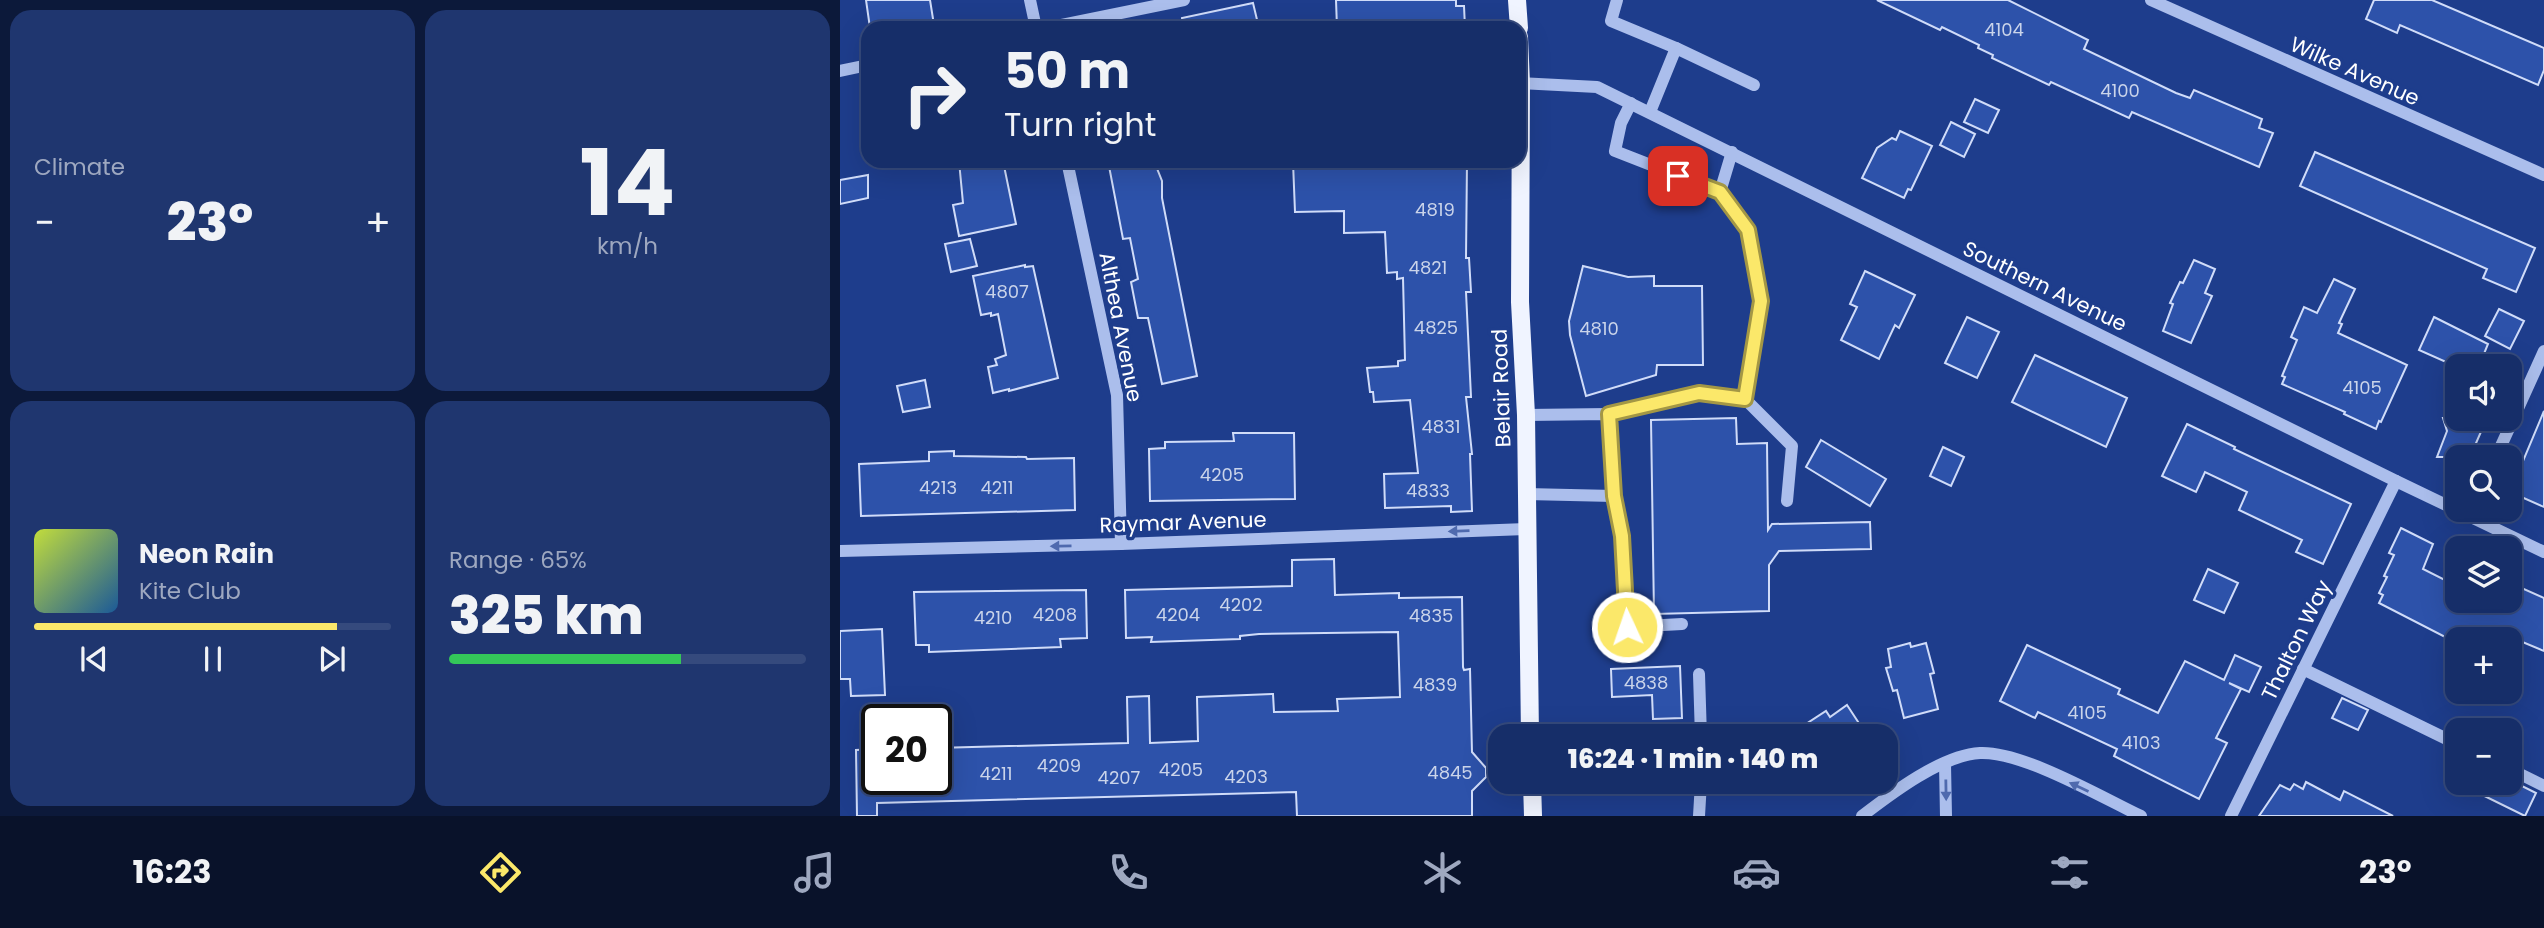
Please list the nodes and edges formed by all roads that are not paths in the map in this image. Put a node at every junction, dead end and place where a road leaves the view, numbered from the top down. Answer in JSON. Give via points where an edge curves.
{"nodes":[{"id":1,"x":1030,"y":0,"type":"edge"},
{"id":2,"x":1184,"y":0,"type":"edge"},
{"id":3,"x":1517,"y":0,"type":"edge"},
{"id":4,"x":1617,"y":0,"type":"edge"},
{"id":5,"x":2151,"y":0,"type":"edge"},
{"id":6,"x":1034,"y":21,"type":"edge"},
{"id":7,"x":1081,"y":21,"type":"edge"},
{"id":8,"x":1518,"y":21,"type":"edge"},
{"id":9,"x":1676,"y":48,"type":"junction"},
{"id":10,"x":861,"y":66,"type":"edge"},
{"id":11,"x":840,"y":71,"type":"edge"},
{"id":12,"x":1526,"y":83,"type":"edge"},
{"id":13,"x":1754,"y":85,"type":"dead end"},
{"id":14,"x":1631,"y":103,"type":"junction"},
{"id":15,"x":1650,"y":112,"type":"junction"},
{"id":16,"x":1732,"y":152,"type":"junction"},
{"id":17,"x":1069,"y":168,"type":"edge"},
{"id":18,"x":1521,"y":168,"type":"edge"},
{"id":19,"x":2544,"y":175,"type":"edge"},
{"id":20,"x":1720,"y":192,"type":"junction"},
{"id":21,"x":2544,"y":351,"type":"edge"},
{"id":22,"x":1745,"y":399,"type":"junction"},
{"id":23,"x":1609,"y":414,"type":"junction"},
{"id":24,"x":1526,"y":415,"type":"junction"},
{"id":25,"x":2501,"y":445,"type":"edge"},
{"id":26,"x":2396,"y":481,"type":"junction"},
{"id":27,"x":1527,"y":494,"type":"junction"},
{"id":28,"x":1614,"y":496,"type":"junction"},
{"id":29,"x":1787,"y":501,"type":"dead end"},
{"id":30,"x":2445,"y":501,"type":"edge"},
{"id":31,"x":2489,"y":522,"type":"edge"},
{"id":32,"x":1528,"y":529,"type":"junction"},
{"id":33,"x":1121,"y":544,"type":"junction"},
{"id":34,"x":840,"y":551,"type":"edge"},
{"id":35,"x":2544,"y":552,"type":"edge"},
{"id":36,"x":1682,"y":624,"type":"dead end"},
{"id":37,"x":2303,"y":668,"type":"junction"},
{"id":38,"x":1699,"y":674,"type":"dead end"},
{"id":39,"x":1531,"y":724,"type":"edge"},
{"id":40,"x":1700,"y":724,"type":"edge"},
{"id":41,"x":2445,"y":738,"type":"edge"},
{"id":42,"x":1945,"y":764,"type":"junction"},
{"id":43,"x":2522,"y":775,"type":"edge"},
{"id":44,"x":2544,"y":786,"type":"edge"},
{"id":45,"x":1532,"y":794,"type":"edge"},
{"id":46,"x":1700,"y":794,"type":"edge"},
{"id":47,"x":1533,"y":816,"type":"edge"},
{"id":48,"x":1699,"y":816,"type":"edge"},
{"id":49,"x":1862,"y":816,"type":"edge"},
{"id":50,"x":1946,"y":816,"type":"edge"},
{"id":51,"x":2141,"y":816,"type":"edge"},
{"id":52,"x":2231,"y":816,"type":"edge"}],
"edges":[{"from":1,"to":6,"type":"street"},
{"from":2,"to":7,"type":"street"},
{"from":3,"to":8,"type":"main road"},
{"from":4,"to":9,"type":"street","via":[[1611,21]]},
{"from":5,"to":19,"type":"street","name":"Wilke Avenue"},
{"from":9,"to":13,"type":"street"},
{"from":9,"to":15,"type":"street"},
{"from":10,"to":11,"type":"street"},
{"from":12,"to":14,"type":"street","name":"Southern Avenue","via":[[1597,87]]},
{"from":14,"to":15,"type":"street","name":"Southern Avenue"},
{"from":14,"to":20,"type":"street","via":[[1615,151]]},
{"from":15,"to":16,"type":"street","name":"Southern Avenue"},
{"from":16,"to":20,"type":"street"},
{"from":16,"to":26,"type":"street","name":"Southern Avenue"},
{"from":17,"to":33,"type":"street","name":"Althea Avenue","via":[[1117,395]]},
{"from":18,"to":24,"type":"main road","name":"Belair Road","via":[[1520,302]]},
{"from":20,"to":22,"type":"street","via":[[1748,230],[1761,301]]},
{"from":21,"to":25,"type":"street"},
{"from":22,"to":23,"type":"street","via":[[1699,393]]},
{"from":22,"to":29,"type":"street","via":[[1792,446]]},
{"from":23,"to":24,"type":"street"},
{"from":23,"to":28,"type":"street"},
{"from":24,"to":27,"type":"main road","name":"Belair Road"},
{"from":26,"to":30,"type":"street","name":"Southern Avenue"},
{"from":26,"to":37,"type":"street","name":"Thalton Way"},
{"from":27,"to":28,"type":"street"},
{"from":27,"to":32,"type":"main road","name":"Belair Road"},
{"from":28,"to":36,"type":"street","via":[[1622,536],[1627,627]]},
{"from":31,"to":35,"type":"street","name":"Southern Avenue"},
{"from":32,"to":33,"type":"street","name":"Raymar Avenue","one_way":true},
{"from":32,"to":39,"type":"main road","name":"Belair Road"},
{"from":33,"to":34,"type":"street","name":"Raymar Avenue","one_way":true},
{"from":37,"to":41,"type":"street"},
{"from":37,"to":52,"type":"street","name":"Thalton Way"},
{"from":38,"to":40,"type":"street"},
{"from":42,"to":49,"type":"street","via":[[1920,774]]},
{"from":42,"to":50,"type":"street","one_way":true},
{"from":51,"to":42,"type":"street","one_way":true,"via":[[2016,758],[1978,753]]},
{"from":43,"to":44,"type":"street"},
{"from":45,"to":47,"type":"main road"},
{"from":46,"to":48,"type":"street"}]}
